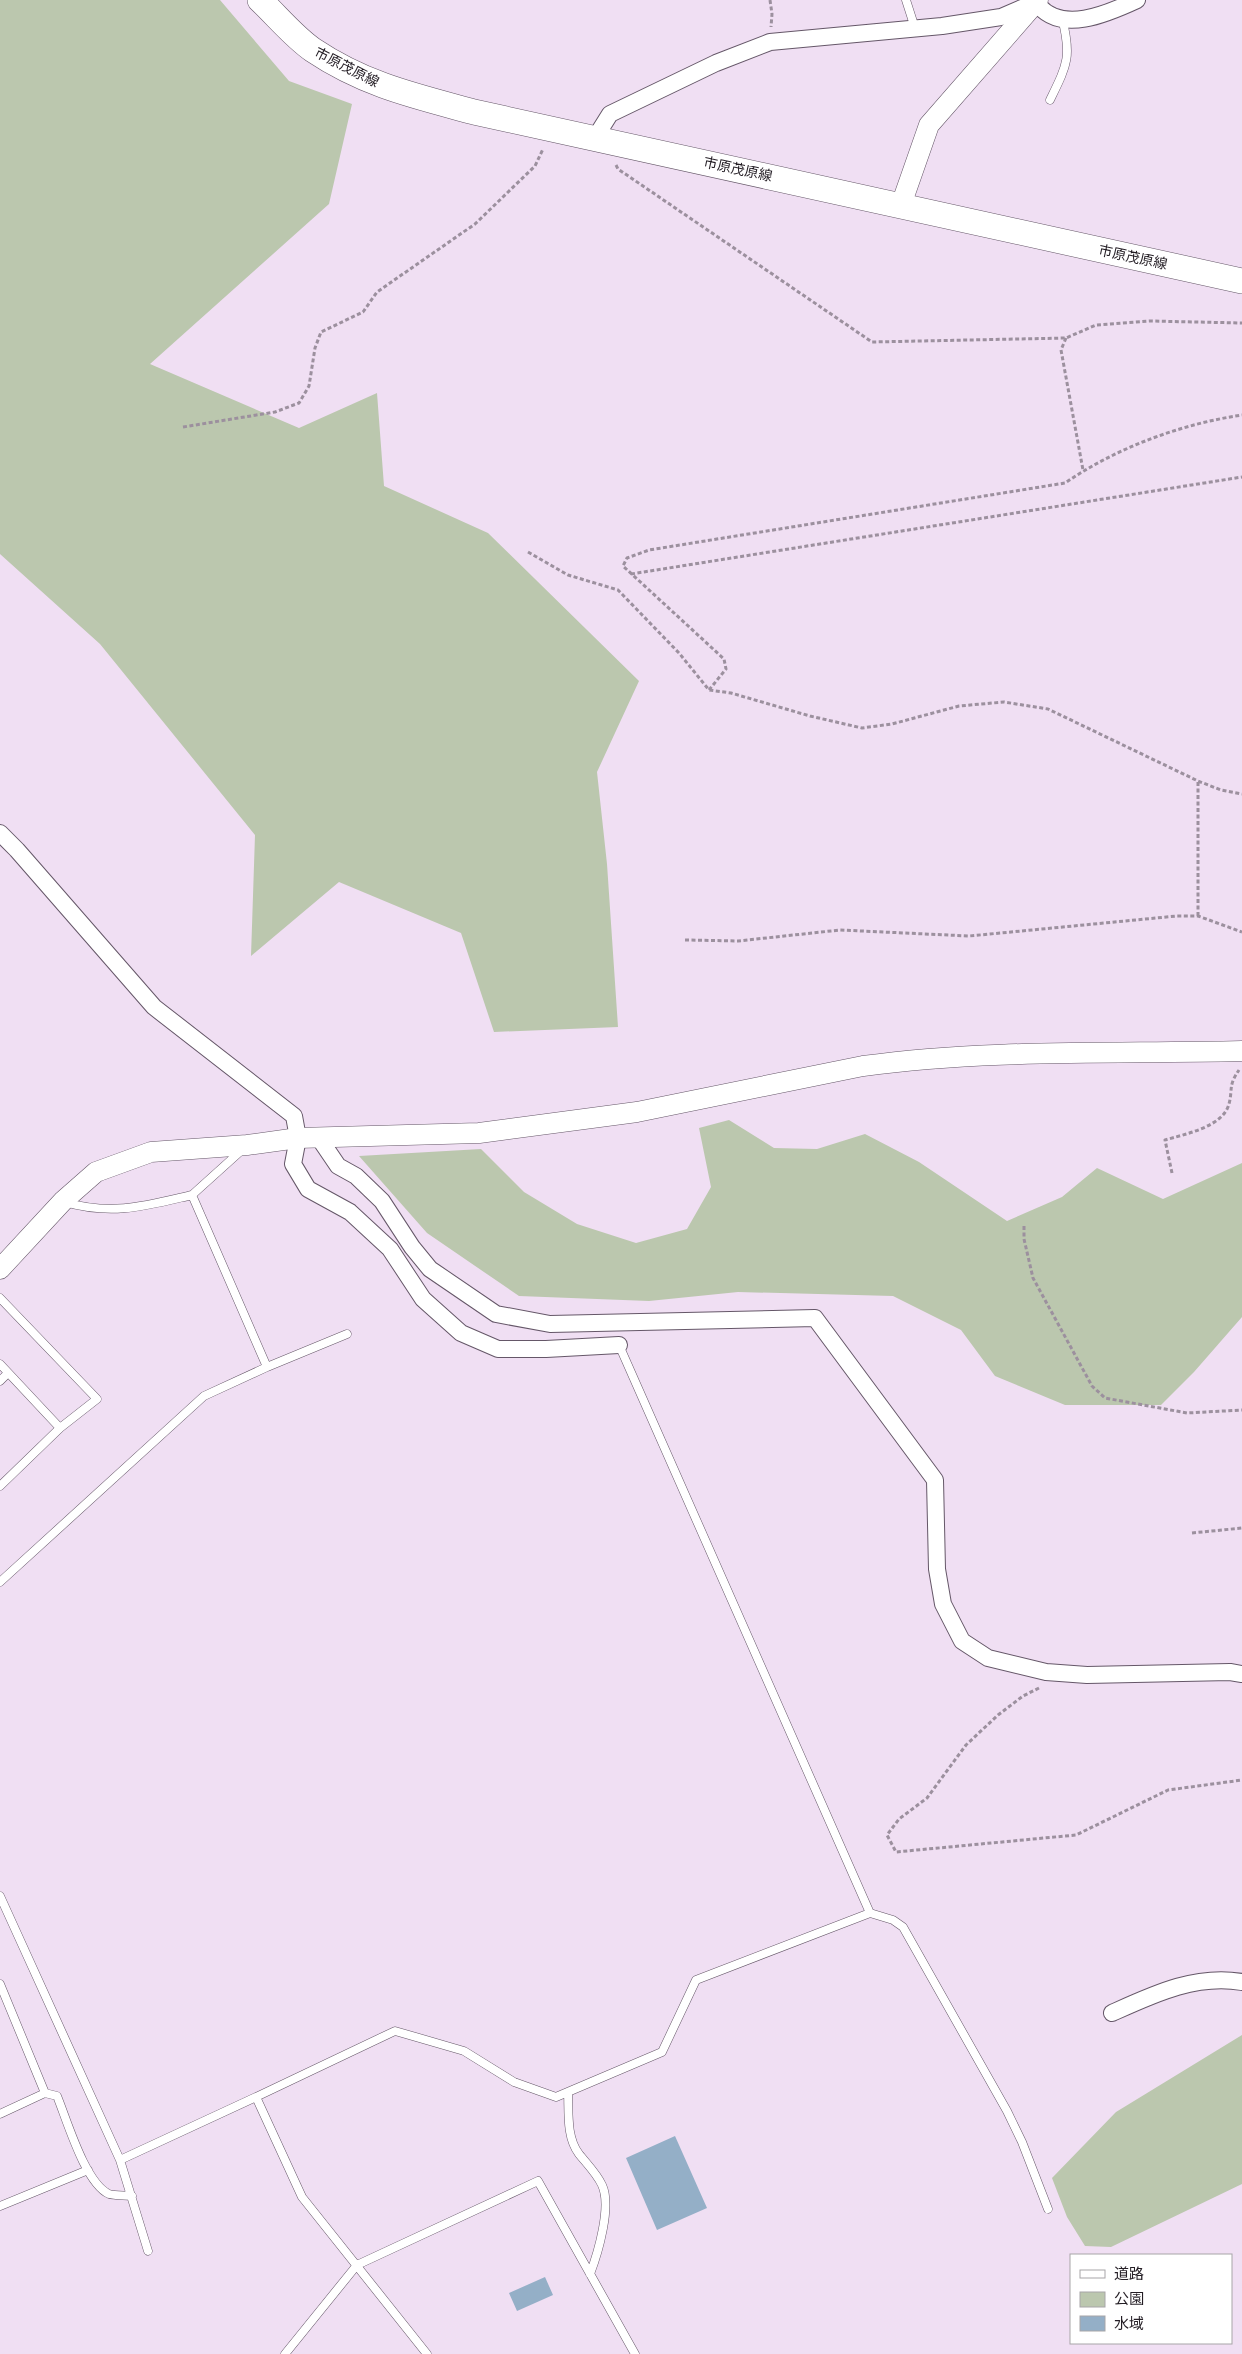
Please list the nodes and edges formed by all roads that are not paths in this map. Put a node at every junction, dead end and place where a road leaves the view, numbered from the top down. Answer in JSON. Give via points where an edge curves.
{"nodes":[{"id":1,"x":260,"y":0,"type":"edge"},
{"id":2,"x":906,"y":0,"type":"edge"},
{"id":3,"x":1138,"y":0,"type":"edge"},
{"id":4,"x":1037,"y":1,"type":"edge"},
{"id":5,"x":1062,"y":18,"type":"junction"},
{"id":6,"x":915,"y":28,"type":"junction"},
{"id":7,"x":1050,"y":100,"type":"dead end"},
{"id":8,"x":602,"y":139,"type":"junction"},
{"id":9,"x":901,"y":205,"type":"junction"},
{"id":10,"x":1242,"y":281,"type":"edge"},
{"id":11,"x":0,"y":833,"type":"edge"},
{"id":12,"x":1242,"y":1051,"type":"edge"},
{"id":13,"x":298,"y":1138,"type":"junction"},
{"id":14,"x":319,"y":1138,"type":"junction"},
{"id":15,"x":247,"y":1145,"type":"junction"},
{"id":16,"x":192,"y":1195,"type":"junction"},
{"id":17,"x":63,"y":1202,"type":"junction"},
{"id":18,"x":1,"y":1264,"type":"edge"},
{"id":19,"x":0,"y":1298,"type":"edge"},
{"id":20,"x":348,"y":1334,"type":"dead end"},
{"id":21,"x":619,"y":1345,"type":"joint"},
{"id":22,"x":0,"y":1364,"type":"edge"},
{"id":23,"x":267,"y":1367,"type":"junction"},
{"id":24,"x":8,"y":1373,"type":"junction"},
{"id":25,"x":0,"y":1381,"type":"edge"},
{"id":26,"x":60,"y":1428,"type":"junction"},
{"id":27,"x":0,"y":1486,"type":"edge"},
{"id":28,"x":0,"y":1582,"type":"edge"},
{"id":29,"x":1242,"y":1674,"type":"edge"},
{"id":30,"x":0,"y":1896,"type":"edge"},
{"id":31,"x":870,"y":1913,"type":"junction"},
{"id":32,"x":1242,"y":1982,"type":"edge"},
{"id":33,"x":0,"y":1984,"type":"edge"},
{"id":34,"x":2,"y":1994,"type":"edge"},
{"id":35,"x":1112,"y":2013,"type":"dead end"},
{"id":36,"x":568,"y":2092,"type":"junction"},
{"id":37,"x":45,"y":2093,"type":"junction"},
{"id":38,"x":256,"y":2097,"type":"junction"},
{"id":39,"x":0,"y":2114,"type":"edge"},
{"id":40,"x":120,"y":2160,"type":"junction"},
{"id":41,"x":88,"y":2170,"type":"junction"},
{"id":42,"x":132,"y":2196,"type":"junction"},
{"id":43,"x":0,"y":2206,"type":"edge"},
{"id":44,"x":1048,"y":2210,"type":"dead end"},
{"id":45,"x":148,"y":2252,"type":"dead end"},
{"id":46,"x":357,"y":2265,"type":"junction"},
{"id":47,"x":590,"y":2274,"type":"junction"},
{"id":48,"x":285,"y":2354,"type":"edge"},
{"id":49,"x":427,"y":2354,"type":"edge"},
{"id":50,"x":635,"y":2354,"type":"edge"}],
"edges":[{"from":1,"to":8,"type":"main road","name":"市原茂原線","via":[[312,49],[367,81],[465,109]]},
{"from":2,"to":6,"type":"lane"},
{"from":3,"to":5,"type":"street","via":[[1106,14]]},
{"from":4,"to":5,"type":"street","via":[[1042,11]]},
{"from":4,"to":6,"type":"street","via":[[1001,17]]},
{"from":4,"to":9,"type":"street","via":[[929,125]]},
{"from":5,"to":7,"type":"lane","via":[[1068,44],[1067,60]]},
{"from":6,"to":8,"type":"street","via":[[770,42],[716,63],[610,114]]},
{"from":8,"to":9,"type":"main road","name":"市原茂原線"},
{"from":9,"to":10,"type":"main road","name":"市原茂原線"},
{"from":11,"to":13,"type":"street","via":[[154,1007],[294,1116]]},
{"from":12,"to":14,"type":"street","via":[[1033,1052],[899,1061],[637,1112],[489,1132]]},
{"from":13,"to":14,"type":"street"},
{"from":13,"to":15,"type":"street"},
{"from":13,"to":21,"type":"street","via":[[292,1164],[308,1189],[350,1212],[390,1249],[423,1298],[461,1333],[498,1349]]},
{"from":14,"to":29,"type":"street","via":[[338,1166],[356,1176],[382,1201],[430,1269],[496,1314],[550,1324],[815,1318],[935,1480],[937,1568],[943,1604],[962,1641],[988,1658],[1046,1672],[1086,1675]]},
{"from":15,"to":16,"type":"lane"},
{"from":15,"to":17,"type":"street","via":[[151,1152],[96,1172]]},
{"from":16,"to":17,"type":"lane","via":[[120,1210]]},
{"from":16,"to":23,"type":"lane"},
{"from":17,"to":18,"type":"street"},
{"from":19,"to":26,"type":"lane","via":[[97,1399]]},
{"from":20,"to":23,"type":"lane"},
{"from":21,"to":31,"type":"lane"},
{"from":22,"to":24,"type":"lane"},
{"from":23,"to":28,"type":"lane","via":[[204,1396]]},
{"from":24,"to":25,"type":"lane"},
{"from":24,"to":26,"type":"lane"},
{"from":26,"to":27,"type":"lane"},
{"from":30,"to":40,"type":"lane"},
{"from":31,"to":36,"type":"lane","via":[[696,1980],[662,2052]]},
{"from":31,"to":44,"type":"lane","via":[[893,1920],[903,1927],[1007,2111]]},
{"from":32,"to":35,"type":"street","via":[[1198,1980]]},
{"from":33,"to":34,"type":"lane"},
{"from":34,"to":37,"type":"lane"},
{"from":36,"to":38,"type":"lane","via":[[556,2097],[514,2082],[464,2051],[395,2031]]},
{"from":36,"to":47,"type":"lane","via":[[570,2132],[578,2152],[603,2186],[605,2216],[599,2251]]},
{"from":37,"to":39,"type":"lane"},
{"from":37,"to":41,"type":"lane","via":[[57,2096]]},
{"from":38,"to":40,"type":"lane"},
{"from":38,"to":46,"type":"lane","via":[[302,2197]]},
{"from":40,"to":42,"type":"lane"},
{"from":41,"to":42,"type":"lane","via":[[109,2194]]},
{"from":41,"to":43,"type":"lane"},
{"from":42,"to":45,"type":"lane"},
{"from":46,"to":47,"type":"lane","via":[[538,2181]]},
{"from":46,"to":48,"type":"lane"},
{"from":46,"to":49,"type":"lane"},
{"from":47,"to":50,"type":"lane"}]}
